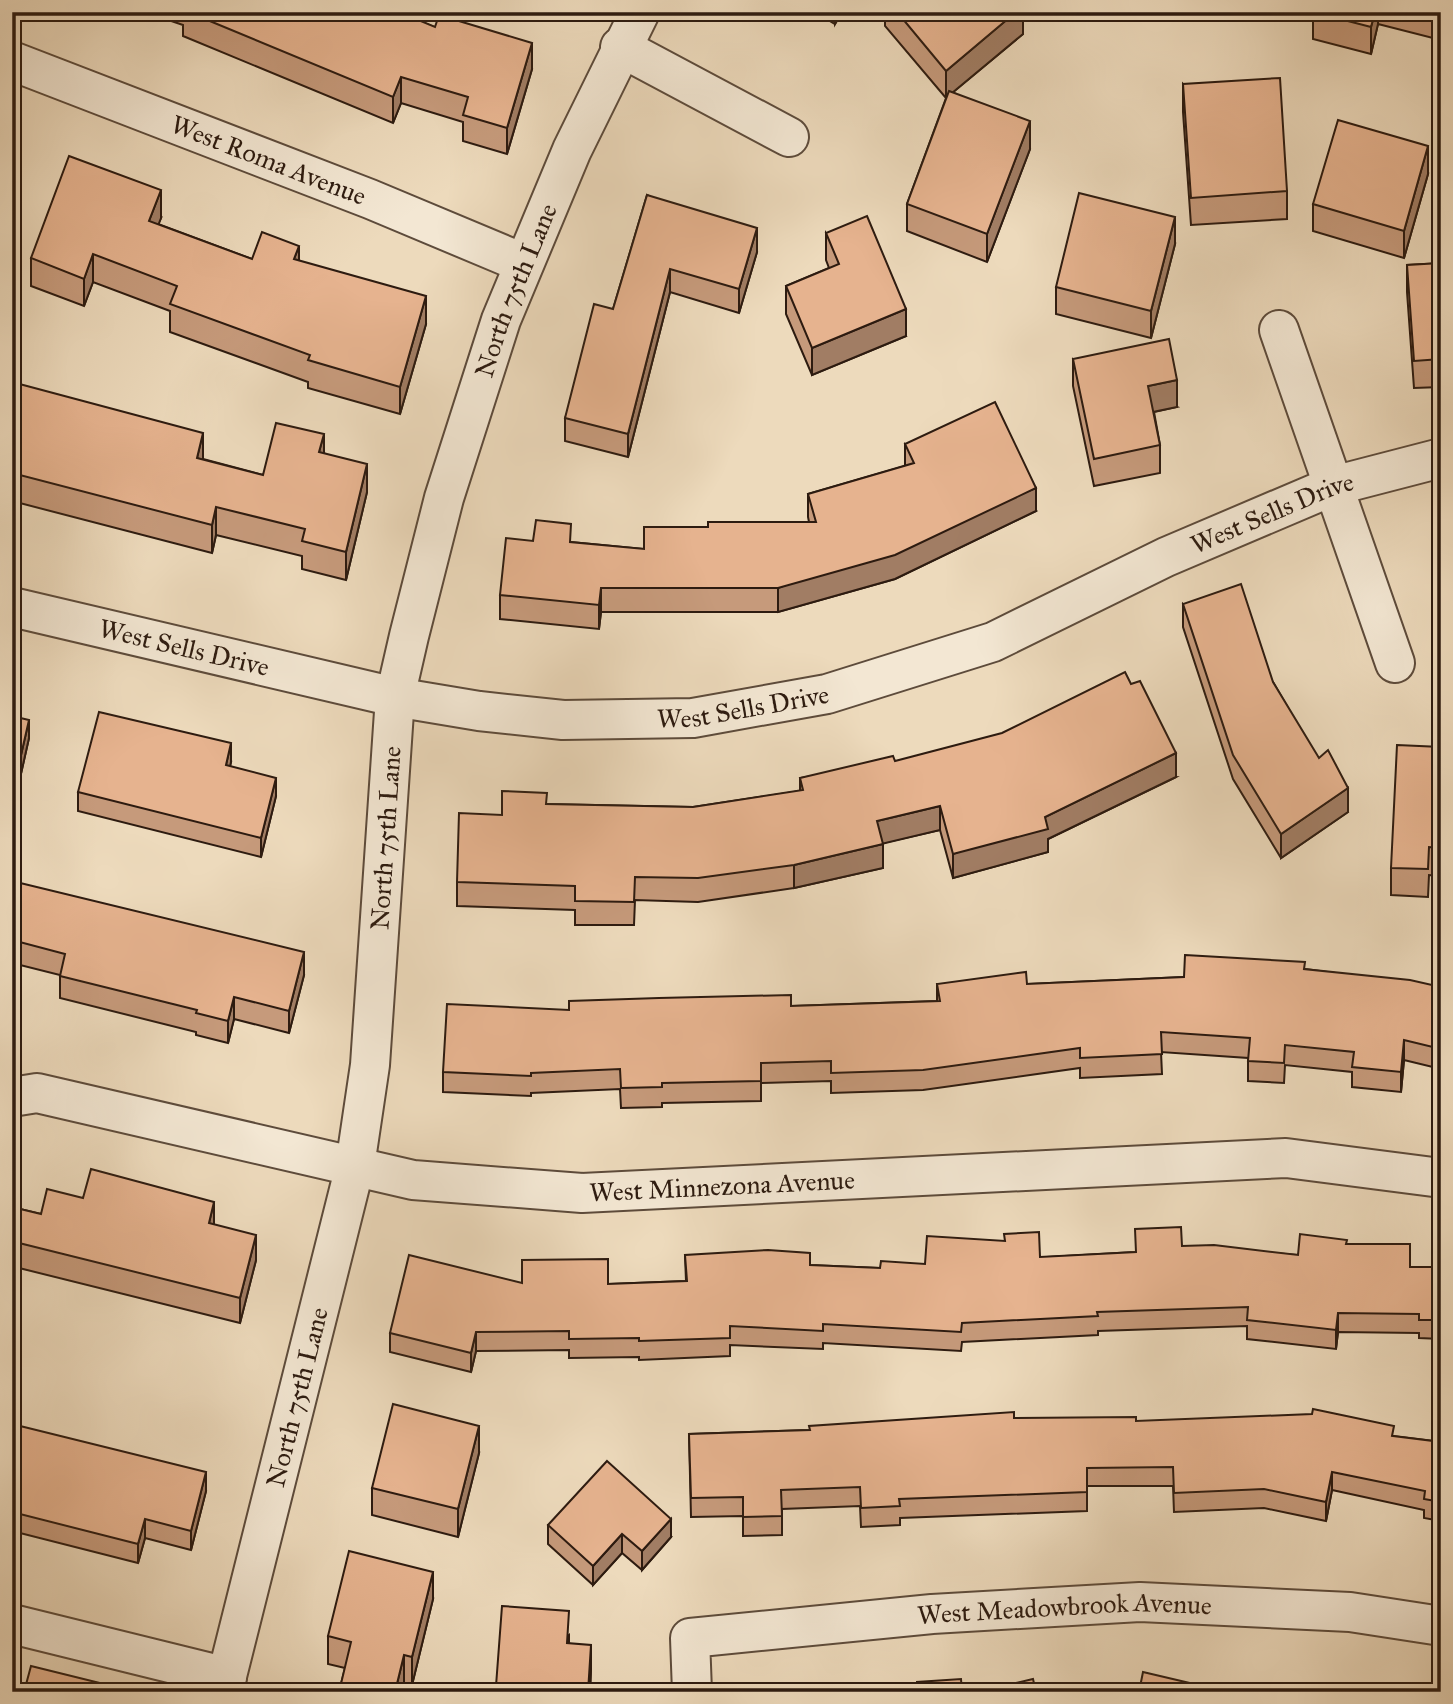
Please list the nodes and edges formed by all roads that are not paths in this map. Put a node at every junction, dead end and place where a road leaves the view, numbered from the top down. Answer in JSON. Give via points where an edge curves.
{"nodes":[{"id":1,"x":640,"y":12,"type":"edge"},
{"id":2,"x":620,"y":47,"type":"junction"},
{"id":3,"x":12,"y":61,"type":"edge"},
{"id":4,"x":789,"y":137,"type":"dead end"},
{"id":5,"x":523,"y":263,"type":"junction"},
{"id":6,"x":1279,"y":330,"type":"dead end"},
{"id":7,"x":1441,"y":458,"type":"edge"},
{"id":8,"x":1333,"y":486,"type":"junction"},
{"id":9,"x":12,"y":607,"type":"edge"},
{"id":10,"x":1395,"y":663,"type":"dead end"},
{"id":11,"x":395,"y":696,"type":"junction"},
{"id":12,"x":12,"y":1097,"type":"edge"},
{"id":13,"x":355,"y":1166,"type":"junction"},
{"id":14,"x":1441,"y":1178,"type":"edge"},
{"id":15,"x":12,"y":1624,"type":"edge"},
{"id":16,"x":1441,"y":1626,"type":"edge"},
{"id":17,"x":225,"y":1685,"type":"edge"},
{"id":18,"x":692,"y":1692,"type":"edge"}],
"edges":[{"from":1,"to":2,"type":"street","name":"North 75th Lane"},
{"from":2,"to":4,"type":"street"},
{"from":2,"to":5,"type":"street","name":"North 75th Lane"},
{"from":3,"to":5,"type":"street","name":"West Roma Avenue"},
{"from":5,"to":11,"type":"street","name":"North 75th Lane","via":[[444,498]]},
{"from":6,"to":8,"type":"street"},
{"from":7,"to":8,"type":"street","name":"West Sells Drive"},
{"from":8,"to":10,"type":"street"},
{"from":8,"to":11,"type":"street","name":"West Sells Drive","via":[[1166,557],[993,642],[827,694],[693,718],[564,720]]},
{"from":9,"to":11,"type":"street","name":"West Sells Drive"},
{"from":11,"to":13,"type":"street","name":"North 75th Lane","via":[[370,1065]]},
{"from":12,"to":13,"type":"street","name":"West Minnezona Avenue","via":[[37,1093]]},
{"from":13,"to":14,"type":"street","name":"West Minnezona Avenue","via":[[413,1180],[582,1192],[1286,1158]]},
{"from":13,"to":17,"type":"street","name":"North 75th Lane"},
{"from":15,"to":17,"type":"street"},
{"from":16,"to":18,"type":"street","name":"West Meadowbrook Avenue","via":[[1350,1612],[1140,1602],[932,1614],[690,1638]]}]}
